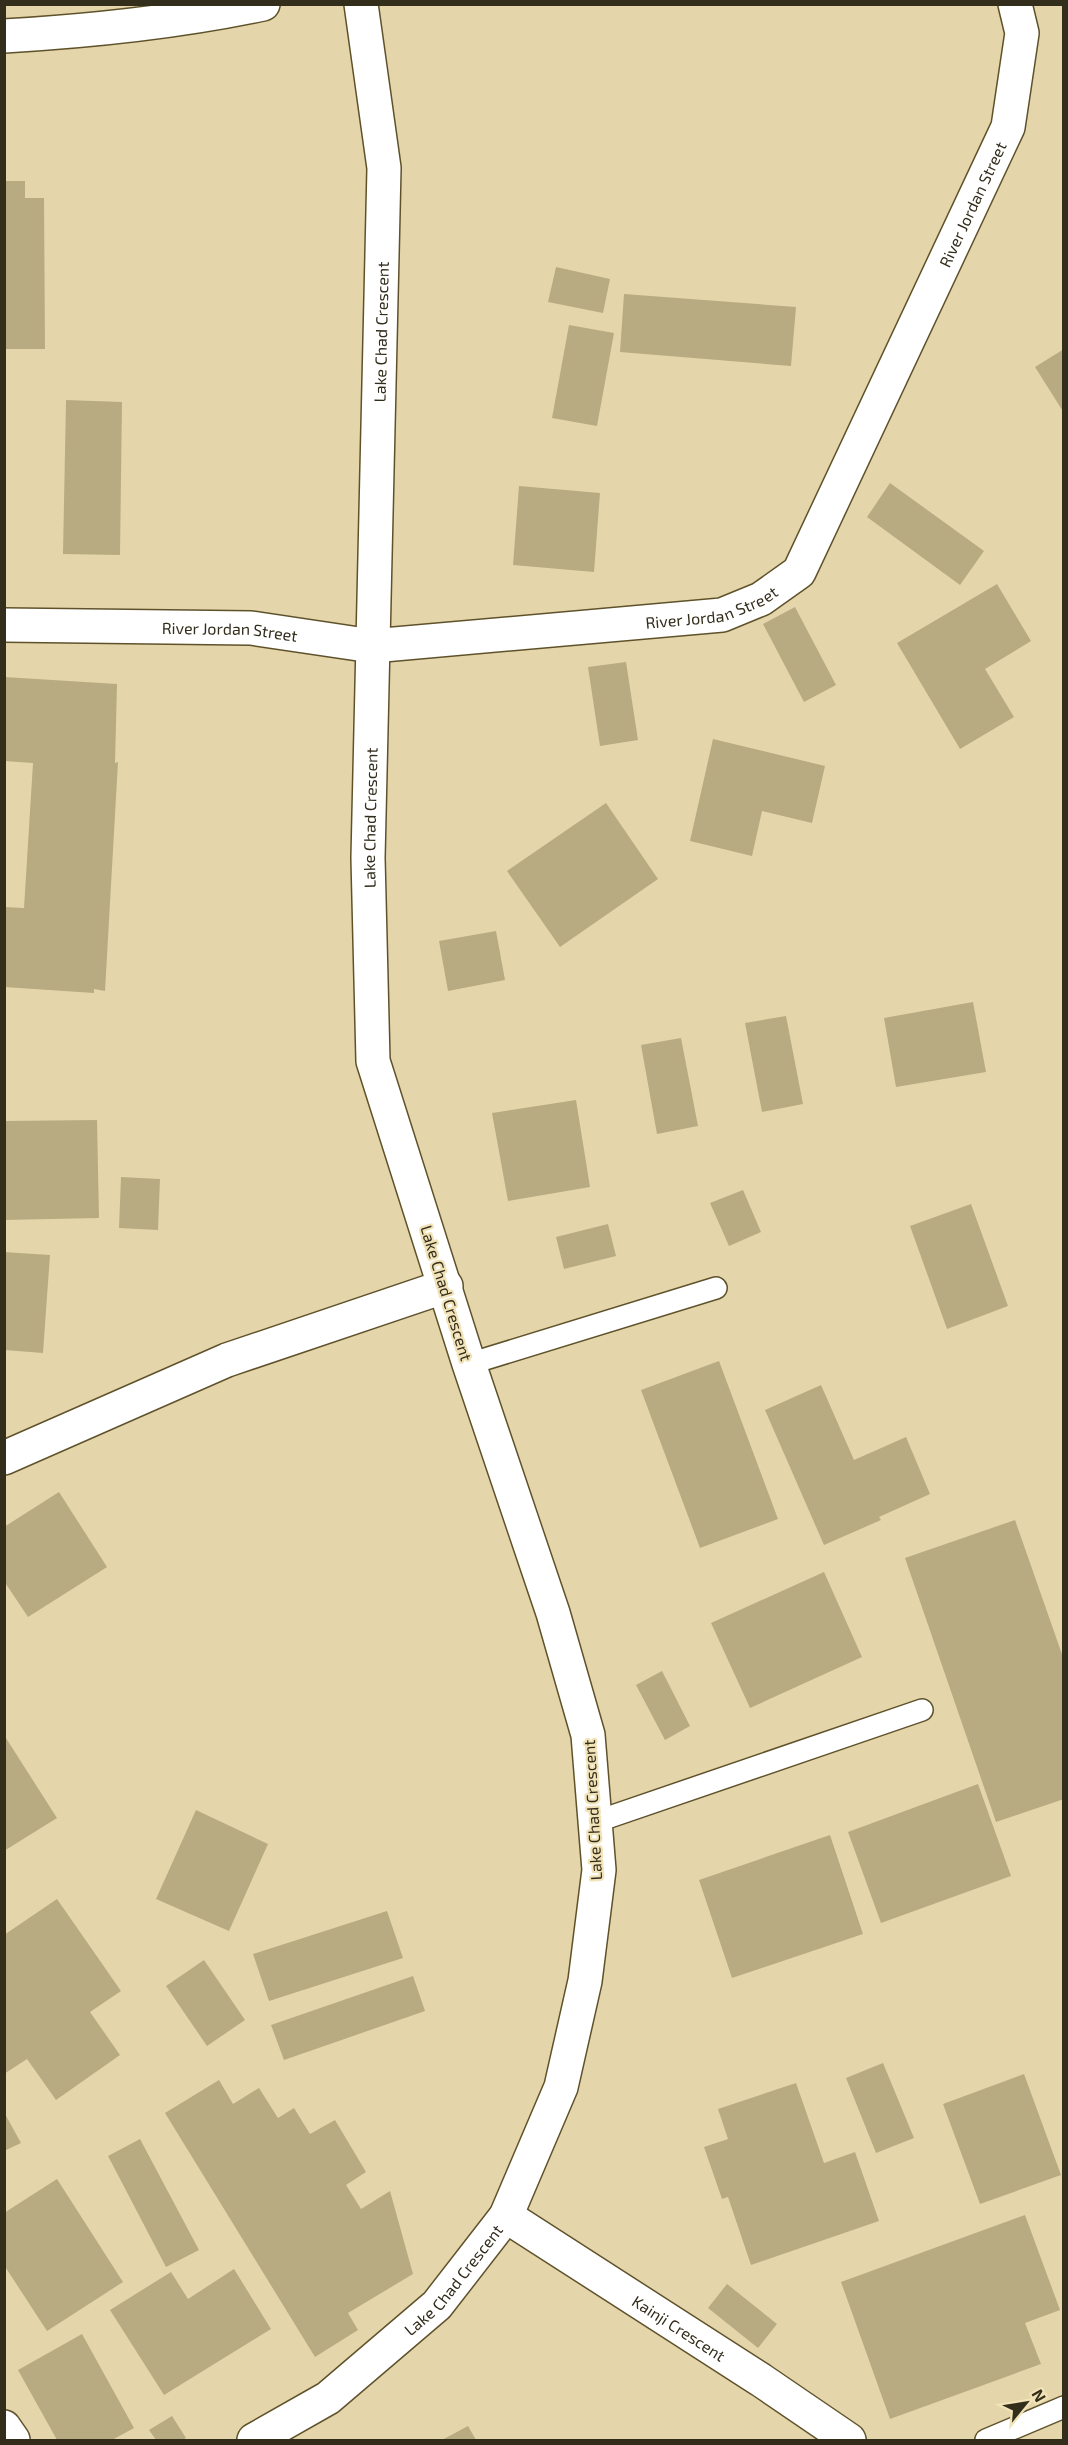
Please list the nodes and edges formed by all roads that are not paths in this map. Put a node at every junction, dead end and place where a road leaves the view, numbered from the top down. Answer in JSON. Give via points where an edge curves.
{"nodes":[{"id":1,"x":263,"y":4,"type":"edge"},
{"id":2,"x":361,"y":4,"type":"edge"},
{"id":3,"x":1014,"y":4,"type":"edge"},
{"id":4,"x":4,"y":36,"type":"edge"},
{"id":5,"x":4,"y":625,"type":"edge"},
{"id":6,"x":372,"y":646,"type":"junction"},
{"id":7,"x":446,"y":1286,"type":"junction"},
{"id":8,"x":716,"y":1288,"type":"dead end"},
{"id":9,"x":470,"y":1364,"type":"junction"},
{"id":10,"x":4,"y":1458,"type":"edge"},
{"id":11,"x":922,"y":1710,"type":"dead end"},
{"id":12,"x":595,"y":1822,"type":"junction"},
{"id":13,"x":506,"y":2216,"type":"junction"},
{"id":14,"x":1064,"y":2408,"type":"edge"},
{"id":15,"x":4,"y":2427,"type":"edge"},
{"id":16,"x":13,"y":2440,"type":"edge"},
{"id":17,"x":254,"y":2440,"type":"edge"},
{"id":18,"x":849,"y":2440,"type":"edge"},
{"id":19,"x":986,"y":2440,"type":"edge"}],
"edges":[{"from":1,"to":4,"type":"street","via":[[74,32]]},
{"from":2,"to":6,"type":"street","name":"Lake Chad Crescent","via":[[384,168]]},
{"from":3,"to":6,"type":"street","name":"River Jordan Street","via":[[1022,33],[1008,127],[799,572],[761,599],[722,615]]},
{"from":5,"to":6,"type":"street","name":"River Jordan Street","via":[[251,628]]},
{"from":6,"to":7,"type":"street","name":"Lake Chad Crescent","via":[[368,858],[373,1061]]},
{"from":7,"to":9,"type":"street","name":"Lake Chad Crescent"},
{"from":7,"to":10,"type":"street","via":[[227,1360]]},
{"from":8,"to":9,"type":"lane"},
{"from":9,"to":12,"type":"street","name":"Lake Chad Crescent","via":[[553,1613],[588,1736]]},
{"from":11,"to":12,"type":"lane"},
{"from":12,"to":13,"type":"street","name":"Lake Chad Crescent","via":[[599,1870],[585,1981],[561,2088]]},
{"from":13,"to":17,"type":"street","name":"Lake Chad Crescent","via":[[437,2305],[328,2398]]},
{"from":13,"to":18,"type":"street","name":"Kainji Crescent"},
{"from":14,"to":19,"type":"lane"},
{"from":15,"to":16,"type":"street"}]}
